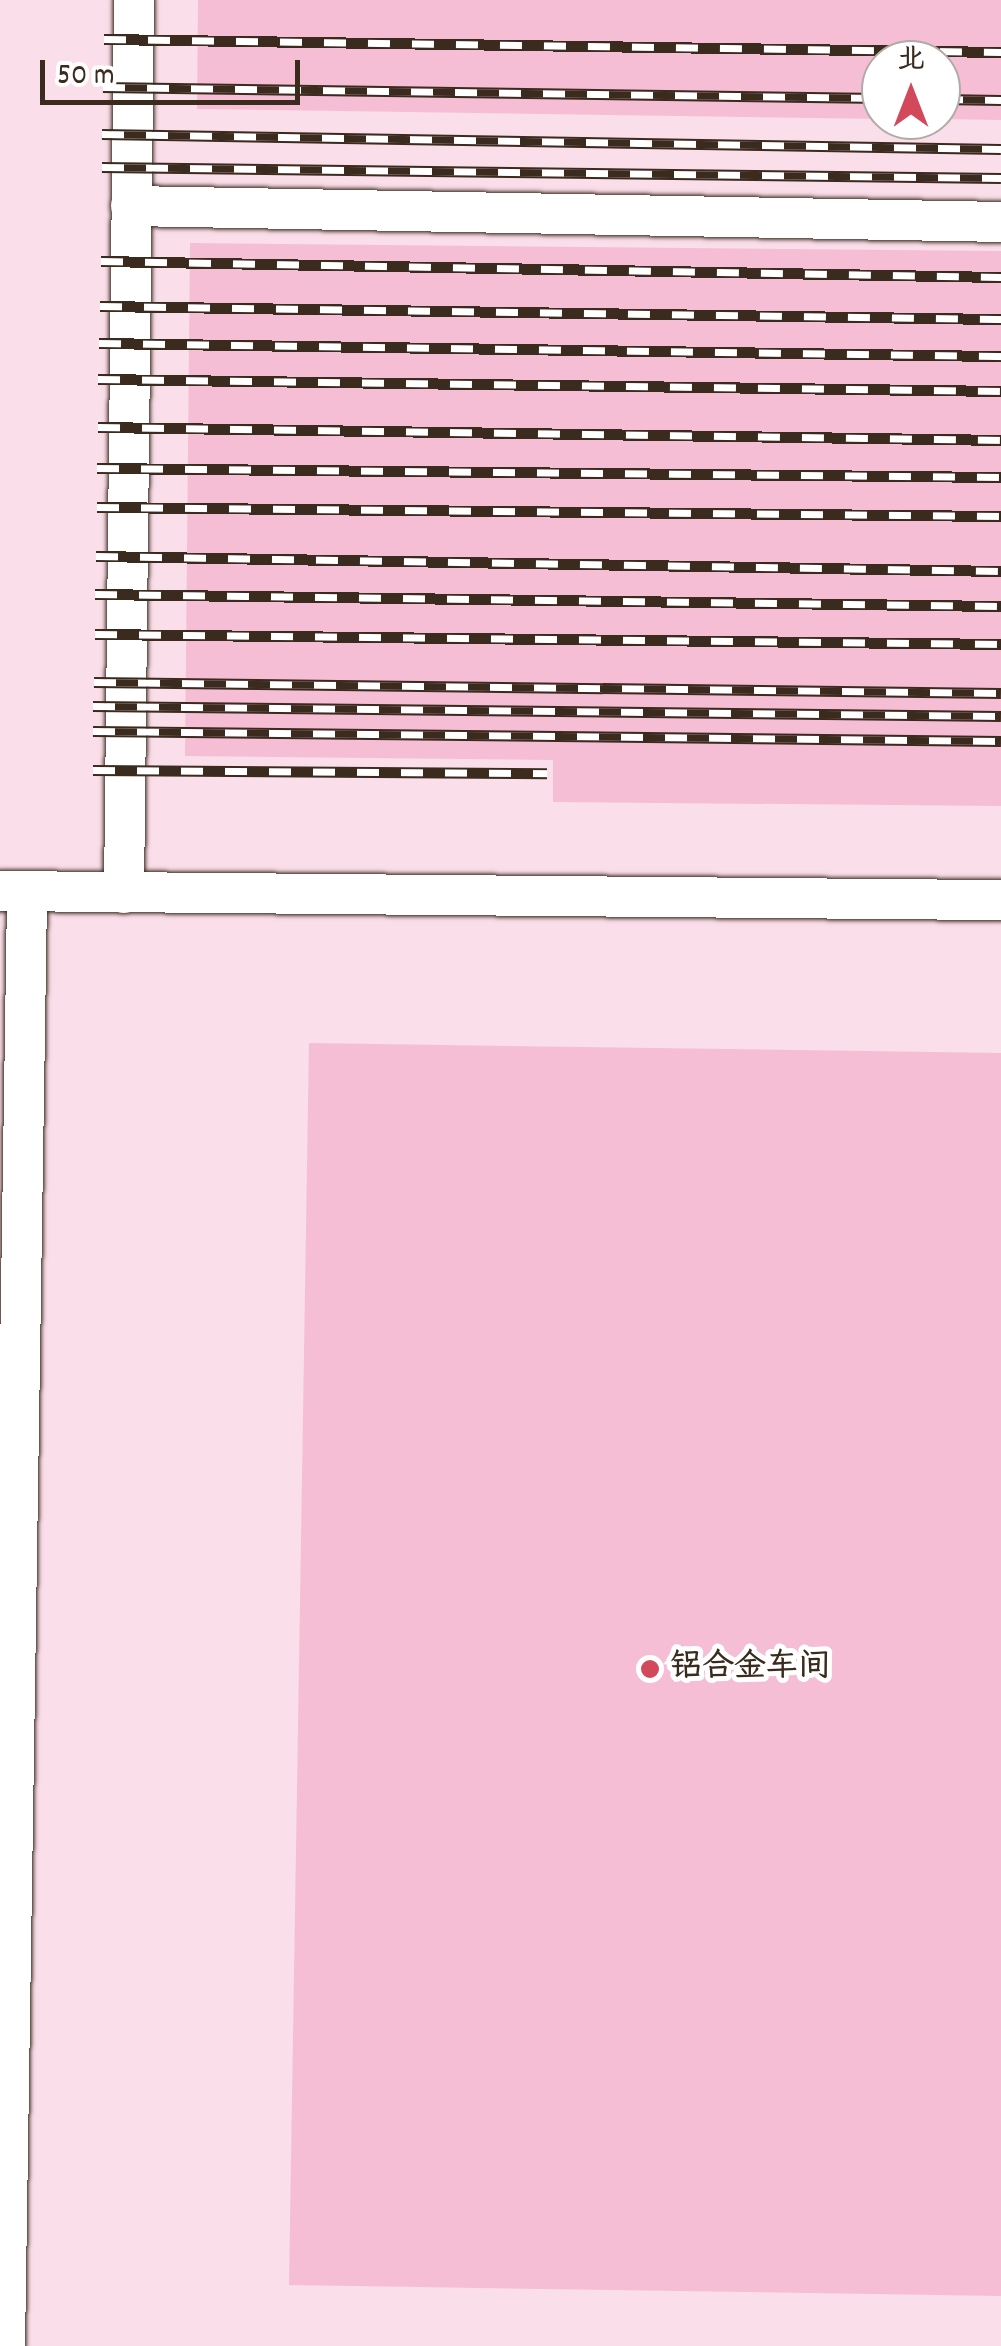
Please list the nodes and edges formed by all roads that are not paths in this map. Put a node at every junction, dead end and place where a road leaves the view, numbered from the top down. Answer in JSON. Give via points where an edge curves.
{"nodes":[{"id":1,"x":134,"y":0,"type":"edge"},
{"id":2,"x":131,"y":206,"type":"junction"},
{"id":3,"x":1001,"y":222,"type":"edge"},
{"id":4,"x":14,"y":891,"type":"edge"},
{"id":5,"x":124,"y":892,"type":"junction"},
{"id":6,"x":1001,"y":900,"type":"edge"},
{"id":7,"x":5,"y":2346,"type":"edge"}],
"edges":[{"from":1,"to":2,"type":"street"},
{"from":2,"to":3,"type":"street"},
{"from":2,"to":5,"type":"street"},
{"from":4,"to":5,"type":"street"},
{"from":4,"to":7,"type":"street"},
{"from":5,"to":6,"type":"street"}]}
